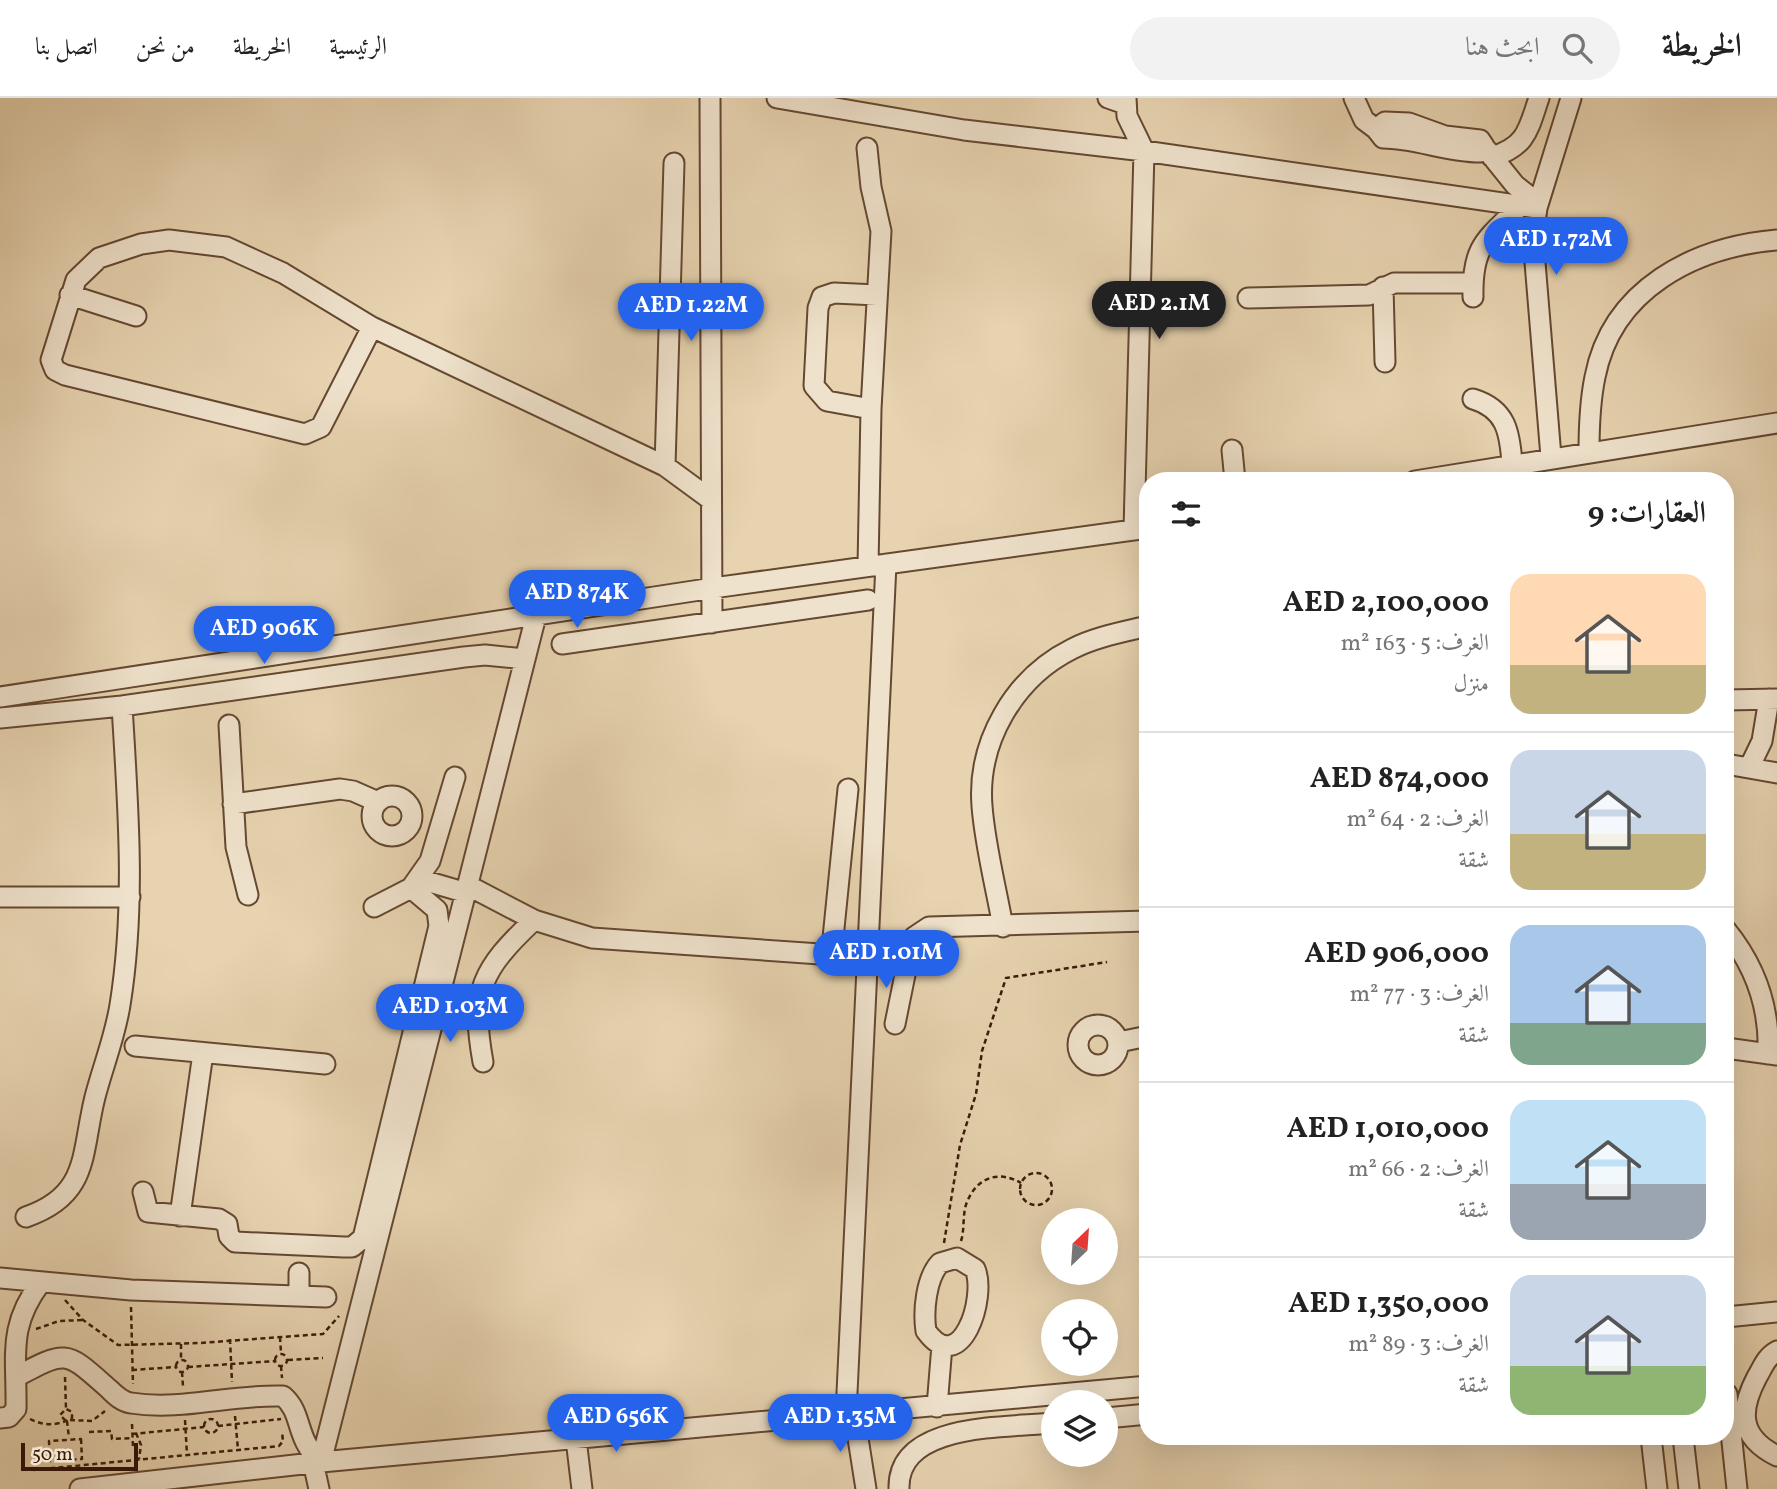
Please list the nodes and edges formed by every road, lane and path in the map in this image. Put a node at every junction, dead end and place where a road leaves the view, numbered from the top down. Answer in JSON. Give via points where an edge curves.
{"nodes":[{"id":1,"x":710,"y":98,"type":"edge"},
{"id":2,"x":777,"y":98,"type":"edge"},
{"id":3,"x":1354,"y":98,"type":"edge"},
{"id":4,"x":1539,"y":98,"type":"edge"},
{"id":5,"x":1571,"y":98,"type":"edge"},
{"id":6,"x":1120,"y":100,"type":"edge"},
{"id":7,"x":867,"y":148,"type":"dead end"},
{"id":8,"x":1144,"y":151,"type":"junction"},
{"id":9,"x":1488,"y":152,"type":"junction"},
{"id":10,"x":674,"y":163,"type":"dead end"},
{"id":11,"x":1532,"y":205,"type":"junction"},
{"id":12,"x":1777,"y":240,"type":"edge"},
{"id":13,"x":1382,"y":287,"type":"junction"},
{"id":14,"x":70,"y":295,"type":"junction"},
{"id":15,"x":877,"y":295,"type":"junction"},
{"id":16,"x":1248,"y":298,"type":"dead end"},
{"id":17,"x":136,"y":316,"type":"dead end"},
{"id":18,"x":372,"y":327,"type":"junction"},
{"id":19,"x":1385,"y":362,"type":"dead end"},
{"id":20,"x":1473,"y":399,"type":"dead end"},
{"id":21,"x":871,"y":409,"type":"junction"},
{"id":22,"x":1777,"y":423,"type":"edge"},
{"id":23,"x":1232,"y":450,"type":"dead end"},
{"id":24,"x":1589,"y":452,"type":"junction"},
{"id":25,"x":1551,"y":457,"type":"junction"},
{"id":26,"x":1512,"y":464,"type":"junction"},
{"id":27,"x":665,"y":466,"type":"junction"},
{"id":28,"x":1141,"y":472,"type":"edge"},
{"id":29,"x":1234,"y":472,"type":"edge"},
{"id":30,"x":1466,"y":472,"type":"edge"},
{"id":31,"x":709,"y":499,"type":"junction"},
{"id":32,"x":1139,"y":529,"type":"edge"},
{"id":33,"x":877,"y":565,"type":"junction"},
{"id":34,"x":713,"y":588,"type":"junction"},
{"id":35,"x":868,"y":600,"type":"dead end"},
{"id":36,"x":536,"y":616,"type":"junction"},
{"id":37,"x":712,"y":623,"type":"junction"},
{"id":38,"x":1139,"y":629,"type":"edge"},
{"id":39,"x":562,"y":644,"type":"dead end"},
{"id":40,"x":526,"y":659,"type":"junction"},
{"id":41,"x":0,"y":697,"type":"edge"},
{"id":42,"x":1773,"y":699,"type":"edge"},
{"id":43,"x":1734,"y":700,"type":"edge"},
{"id":44,"x":122,"y":706,"type":"junction"},
{"id":45,"x":0,"y":719,"type":"edge"},
{"id":46,"x":229,"y":725,"type":"dead end"},
{"id":47,"x":1734,"y":765,"type":"edge"},
{"id":48,"x":1749,"y":768,"type":"junction"},
{"id":49,"x":1777,"y":773,"type":"edge"},
{"id":50,"x":455,"y":777,"type":"dead end"},
{"id":51,"x":848,"y":789,"type":"dead end"},
{"id":52,"x":377,"y":802,"type":"junction"},
{"id":53,"x":233,"y":804,"type":"junction"},
{"id":54,"x":412,"y":818,"type":"junction"},
{"id":55,"x":441,"y":826,"type":"junction"},
{"id":56,"x":415,"y":884,"type":"junction"},
{"id":57,"x":468,"y":890,"type":"junction"},
{"id":58,"x":248,"y":895,"type":"dead end"},
{"id":59,"x":0,"y":897,"type":"edge"},
{"id":60,"x":130,"y":897,"type":"junction"},
{"id":61,"x":374,"y":907,"type":"dead end"},
{"id":62,"x":534,"y":920,"type":"junction"},
{"id":63,"x":1139,"y":921,"type":"edge"},
{"id":64,"x":1003,"y":927,"type":"junction"},
{"id":65,"x":1734,"y":941,"type":"edge"},
{"id":66,"x":1107,"y":962,"type":"dead end"},
{"id":67,"x":895,"y":1024,"type":"dead end"},
{"id":68,"x":1139,"y":1038,"type":"edge"},
{"id":69,"x":1119,"y":1042,"type":"dead end"},
{"id":70,"x":135,"y":1046,"type":"dead end"},
{"id":71,"x":1734,"y":1049,"type":"edge"},
{"id":72,"x":203,"y":1053,"type":"junction"},
{"id":73,"x":1772,"y":1054,"type":"edge"},
{"id":74,"x":483,"y":1062,"type":"dead end"},
{"id":75,"x":325,"y":1065,"type":"dead end"},
{"id":76,"x":1021,"y":1184,"type":"junction"},
{"id":77,"x":143,"y":1192,"type":"dead end"},
{"id":78,"x":180,"y":1216,"type":"junction"},
{"id":79,"x":26,"y":1217,"type":"dead end"},
{"id":80,"x":948,"y":1261,"type":"junction"},
{"id":81,"x":299,"y":1273,"type":"dead end"},
{"id":82,"x":0,"y":1278,"type":"edge"},
{"id":83,"x":41,"y":1282,"type":"junction"},
{"id":84,"x":65,"y":1284,"type":"junction"},
{"id":85,"x":131,"y":1290,"type":"junction"},
{"id":86,"x":299,"y":1296,"type":"junction"},
{"id":87,"x":326,"y":1297,"type":"joint"},
{"id":88,"x":1777,"y":1312,"type":"edge"},
{"id":89,"x":1734,"y":1316,"type":"edge"},
{"id":90,"x":83,"y":1320,"type":"junction"},
{"id":91,"x":280,"y":1337,"type":"junction"},
{"id":92,"x":16,"y":1344,"type":"junction"},
{"id":93,"x":181,"y":1344,"type":"junction"},
{"id":94,"x":130,"y":1345,"type":"junction"},
{"id":95,"x":942,"y":1345,"type":"junction"},
{"id":96,"x":1777,"y":1351,"type":"edge"},
{"id":97,"x":281,"y":1353,"type":"junction"},
{"id":98,"x":64,"y":1357,"type":"junction"},
{"id":99,"x":323,"y":1358,"type":"dead end"},
{"id":100,"x":181,"y":1359,"type":"junction"},
{"id":101,"x":288,"y":1360,"type":"junction"},
{"id":102,"x":275,"y":1361,"type":"junction"},
{"id":103,"x":176,"y":1367,"type":"junction"},
{"id":104,"x":188,"y":1367,"type":"junction"},
{"id":105,"x":132,"y":1370,"type":"junction"},
{"id":106,"x":16,"y":1377,"type":"junction"},
{"id":107,"x":1139,"y":1387,"type":"edge"},
{"id":108,"x":1734,"y":1398,"type":"edge"},
{"id":109,"x":125,"y":1400,"type":"junction"},
{"id":110,"x":1009,"y":1400,"type":"junction"},
{"id":111,"x":1745,"y":1404,"type":"junction"},
{"id":112,"x":280,"y":1406,"type":"dead end"},
{"id":113,"x":937,"y":1407,"type":"junction"},
{"id":114,"x":66,"y":1409,"type":"junction"},
{"id":115,"x":8,"y":1413,"type":"edge"},
{"id":116,"x":850,"y":1413,"type":"junction"},
{"id":117,"x":1139,"y":1415,"type":"edge"},
{"id":118,"x":1118,"y":1417,"type":"edge"},
{"id":119,"x":282,"y":1419,"type":"junction"},
{"id":120,"x":68,"y":1421,"type":"junction"},
{"id":121,"x":132,"y":1424,"type":"dead end"},
{"id":122,"x":1041,"y":1424,"type":"edge"},
{"id":123,"x":218,"y":1426,"type":"junction"},
{"id":124,"x":204,"y":1427,"type":"junction"},
{"id":125,"x":1012,"y":1427,"type":"junction"},
{"id":126,"x":89,"y":1432,"type":"dead end"},
{"id":127,"x":134,"y":1435,"type":"junction"},
{"id":128,"x":576,"y":1439,"type":"junction"},
{"id":129,"x":69,"y":1440,"type":"junction"},
{"id":130,"x":1652,"y":1445,"type":"edge"},
{"id":131,"x":1684,"y":1445,"type":"edge"},
{"id":132,"x":1732,"y":1445,"type":"edge"},
{"id":133,"x":133,"y":1447,"type":"dead end"},
{"id":134,"x":1777,"y":1456,"type":"edge"},
{"id":135,"x":139,"y":1460,"type":"junction"},
{"id":136,"x":317,"y":1462,"type":"junction"},
{"id":137,"x":33,"y":1469,"type":"dead end"},
{"id":138,"x":80,"y":1489,"type":"edge"},
{"id":139,"x":319,"y":1489,"type":"edge"},
{"id":140,"x":582,"y":1489,"type":"edge"},
{"id":141,"x":866,"y":1489,"type":"edge"},
{"id":142,"x":899,"y":1489,"type":"edge"},
{"id":143,"x":1657,"y":1489,"type":"edge"},
{"id":144,"x":1689,"y":1489,"type":"edge"},
{"id":145,"x":1737,"y":1489,"type":"edge"}],
"edges":[{"from":1,"to":31,"type":"street"},
{"from":2,"to":8,"type":"street","via":[[964,130]]},
{"from":3,"to":9,"type":"street","via":[[1364,120],[1383,138]]},
{"from":4,"to":9,"type":"street","via":[[1518,146]]},
{"from":5,"to":11,"type":"street"},
{"from":6,"to":8,"type":"street"},
{"from":7,"to":15,"type":"street","via":[[880,222]]},
{"from":8,"to":11,"type":"street"},
{"from":8,"to":28,"type":"street"},
{"from":9,"to":11,"type":"street"},
{"from":10,"to":27,"type":"street"},
{"from":11,"to":13,"type":"street","via":[[1479,249],[1474,258],[1473,290],[1394,283]]},
{"from":11,"to":25,"type":"street"},
{"from":12,"to":24,"type":"street","via":[[1736,245],[1698,257],[1642,290],[1612,330],[1602,352],[1595,376]]},
{"from":13,"to":16,"type":"street","via":[[1369,295]]},
{"from":13,"to":19,"type":"street"},
{"from":14,"to":17,"type":"street"},
{"from":14,"to":18,"type":"street","via":[[76,280],[99,258],[141,244],[197,242],[252,258]]},
{"from":14,"to":18,"type":"street","via":[[51,360],[55,370],[305,434],[321,427]]},
{"from":15,"to":21,"type":"street"},
{"from":15,"to":21,"type":"street","via":[[834,293],[822,297],[813,380],[816,393],[827,401]]},
{"from":18,"to":27,"type":"street"},
{"from":20,"to":26,"type":"street","via":[[1486,403],[1504,420]]},
{"from":21,"to":33,"type":"street"},
{"from":22,"to":24,"type":"street"},
{"from":23,"to":29,"type":"street"},
{"from":24,"to":25,"type":"street"},
{"from":25,"to":26,"type":"street"},
{"from":26,"to":30,"type":"street"},
{"from":27,"to":31,"type":"street"},
{"from":31,"to":34,"type":"street"},
{"from":32,"to":33,"type":"street"},
{"from":33,"to":34,"type":"street"},
{"from":33,"to":116,"type":"street"},
{"from":34,"to":36,"type":"street"},
{"from":34,"to":37,"type":"street"},
{"from":35,"to":37,"type":"street"},
{"from":36,"to":40,"type":"street"},
{"from":36,"to":41,"type":"street"},
{"from":37,"to":39,"type":"street"},
{"from":38,"to":64,"type":"street","via":[[1072,649],[1038,671],[1011,701],[992,736],[982,807]]},
{"from":40,"to":44,"type":"street","via":[[464,657]]},
{"from":40,"to":57,"type":"street"},
{"from":42,"to":43,"type":"street"},
{"from":42,"to":48,"type":"street"},
{"from":44,"to":45,"type":"street"},
{"from":44,"to":60,"type":"street"},
{"from":46,"to":53,"type":"street"},
{"from":47,"to":48,"type":"street"},
{"from":48,"to":49,"type":"street"},
{"from":50,"to":55,"type":"street"},
{"from":51,"to":62,"type":"street","via":[[833,938],[820,954],[592,938]]},
{"from":52,"to":53,"type":"street","via":[[340,789]]},
{"from":52,"to":54,"type":"street","via":[[390,796],[404,800]]},
{"from":52,"to":54,"type":"street","via":[[372,814],[380,833],[401,835]]},
{"from":53,"to":58,"type":"street","via":[[236,847]]},
{"from":54,"to":55,"type":"street"},
{"from":55,"to":56,"type":"street","via":[[430,861]]},
{"from":56,"to":57,"type":"street"},
{"from":56,"to":61,"type":"street"},
{"from":56,"to":78,"type":"street","via":[[437,910],[439,926],[363,1238],[352,1247],[240,1243],[231,1240],[227,1224],[219,1219]]},
{"from":57,"to":62,"type":"street"},
{"from":57,"to":136,"type":"street"},
{"from":59,"to":60,"type":"street"},
{"from":60,"to":79,"type":"street","via":[[120,1004],[80,1173],[68,1194],[49,1209]]},
{"from":62,"to":74,"type":"street","via":[[503,949],[480,992],[476,1017]]},
{"from":63,"to":64,"type":"street"},
{"from":64,"to":67,"type":"street","via":[[929,927],[921,931],[911,946]]},
{"from":65,"to":73,"type":"street","via":[[1760,990]]},
{"from":66,"to":80,"type":"path","via":[[1006,978],[985,1037],[976,1094],[960,1145]]},
{"from":68,"to":69,"type":"street"},
{"from":70,"to":72,"type":"street"},
{"from":71,"to":73,"type":"street"},
{"from":72,"to":75,"type":"street"},
{"from":72,"to":78,"type":"street"},
{"from":76,"to":76,"type":"path","via":[[1022,1195],[1031,1204],[1043,1203],[1051,1194],[1051,1182],[1042,1174],[1029,1175]]},
{"from":76,"to":80,"type":"path","via":[[1003,1175],[974,1189]]},
{"from":77,"to":78,"type":"street","via":[[148,1212]]},
{"from":80,"to":95,"type":"street","via":[[930,1278],[924,1321],[926,1331]]},
{"from":80,"to":95,"type":"street","via":[[975,1269],[979,1289],[967,1333],[952,1345]]},
{"from":81,"to":86,"type":"street"},
{"from":82,"to":83,"type":"street"},
{"from":83,"to":84,"type":"street"},
{"from":83,"to":92,"type":"street","via":[[22,1310]]},
{"from":84,"to":85,"type":"street"},
{"from":84,"to":90,"type":"path","via":[[65,1303]]},
{"from":85,"to":86,"type":"street"},
{"from":85,"to":94,"type":"path"},
{"from":86,"to":87,"type":"street"},
{"from":87,"to":91,"type":"path","via":[[336,1298],[342,1306],[330,1329],[323,1334]]},
{"from":88,"to":89,"type":"street"},
{"from":90,"to":92,"type":"path","via":[[47,1324]]},
{"from":90,"to":94,"type":"path","via":[[114,1343]]},
{"from":91,"to":93,"type":"path"},
{"from":91,"to":97,"type":"path"},
{"from":92,"to":106,"type":"street"},
{"from":93,"to":94,"type":"path"},
{"from":93,"to":100,"type":"path"},
{"from":94,"to":105,"type":"path"},
{"from":95,"to":113,"type":"street"},
{"from":96,"to":111,"type":"street","via":[[1765,1362]]},
{"from":97,"to":101,"type":"path"},
{"from":97,"to":102,"type":"path"},
{"from":98,"to":106,"type":"street","via":[[49,1359]]},
{"from":98,"to":109,"type":"street","via":[[78,1361]]},
{"from":98,"to":114,"type":"path"},
{"from":99,"to":101,"type":"path"},
{"from":100,"to":103,"type":"path"},
{"from":100,"to":104,"type":"path"},
{"from":101,"to":102,"type":"path","via":[[281,1366]]},
{"from":102,"to":104,"type":"path"},
{"from":103,"to":104,"type":"path","via":[[182,1372]]},
{"from":103,"to":105,"type":"path"},
{"from":105,"to":109,"type":"path"},
{"from":106,"to":115,"type":"street"},
{"from":107,"to":110,"type":"street"},
{"from":108,"to":111,"type":"street"},
{"from":109,"to":120,"type":"path","via":[[92,1420]]},
{"from":109,"to":136,"type":"street","via":[[283,1396],[296,1412],[304,1443]]},
{"from":110,"to":113,"type":"street"},
{"from":110,"to":125,"type":"street"},
{"from":111,"to":134,"type":"street","via":[[1744,1416],[1754,1439]]},
{"from":112,"to":119,"type":"path"},
{"from":113,"to":116,"type":"street"},
{"from":114,"to":120,"type":"path","via":[[72,1412]]},
{"from":114,"to":120,"type":"path","via":[[60,1415]]},
{"from":115,"to":120,"type":"path","via":[[45,1424]]},
{"from":116,"to":128,"type":"street"},
{"from":116,"to":141,"type":"street"},
{"from":117,"to":118,"type":"street"},
{"from":119,"to":123,"type":"path"},
{"from":119,"to":135,"type":"path","via":[[284,1441],[279,1446]]},
{"from":120,"to":129,"type":"path"},
{"from":121,"to":127,"type":"path"},
{"from":122,"to":125,"type":"street"},
{"from":123,"to":124,"type":"path","via":[[212,1433]]},
{"from":123,"to":124,"type":"path","via":[[210,1420]]},
{"from":124,"to":127,"type":"path"},
{"from":125,"to":142,"type":"street","via":[[920,1444],[906,1459]]},
{"from":126,"to":127,"type":"path","via":[[111,1431],[112,1439]]},
{"from":127,"to":133,"type":"path"},
{"from":127,"to":135,"type":"path","via":[[141,1445]]},
{"from":128,"to":136,"type":"street"},
{"from":128,"to":140,"type":"street"},
{"from":129,"to":129,"type":"path","via":[[81,1439],[82,1459],[50,1461],[49,1441]]},
{"from":130,"to":143,"type":"street"},
{"from":131,"to":144,"type":"street"},
{"from":132,"to":145,"type":"street"},
{"from":135,"to":137,"type":"path"},
{"from":136,"to":138,"type":"street"},
{"from":136,"to":139,"type":"street"}]}
